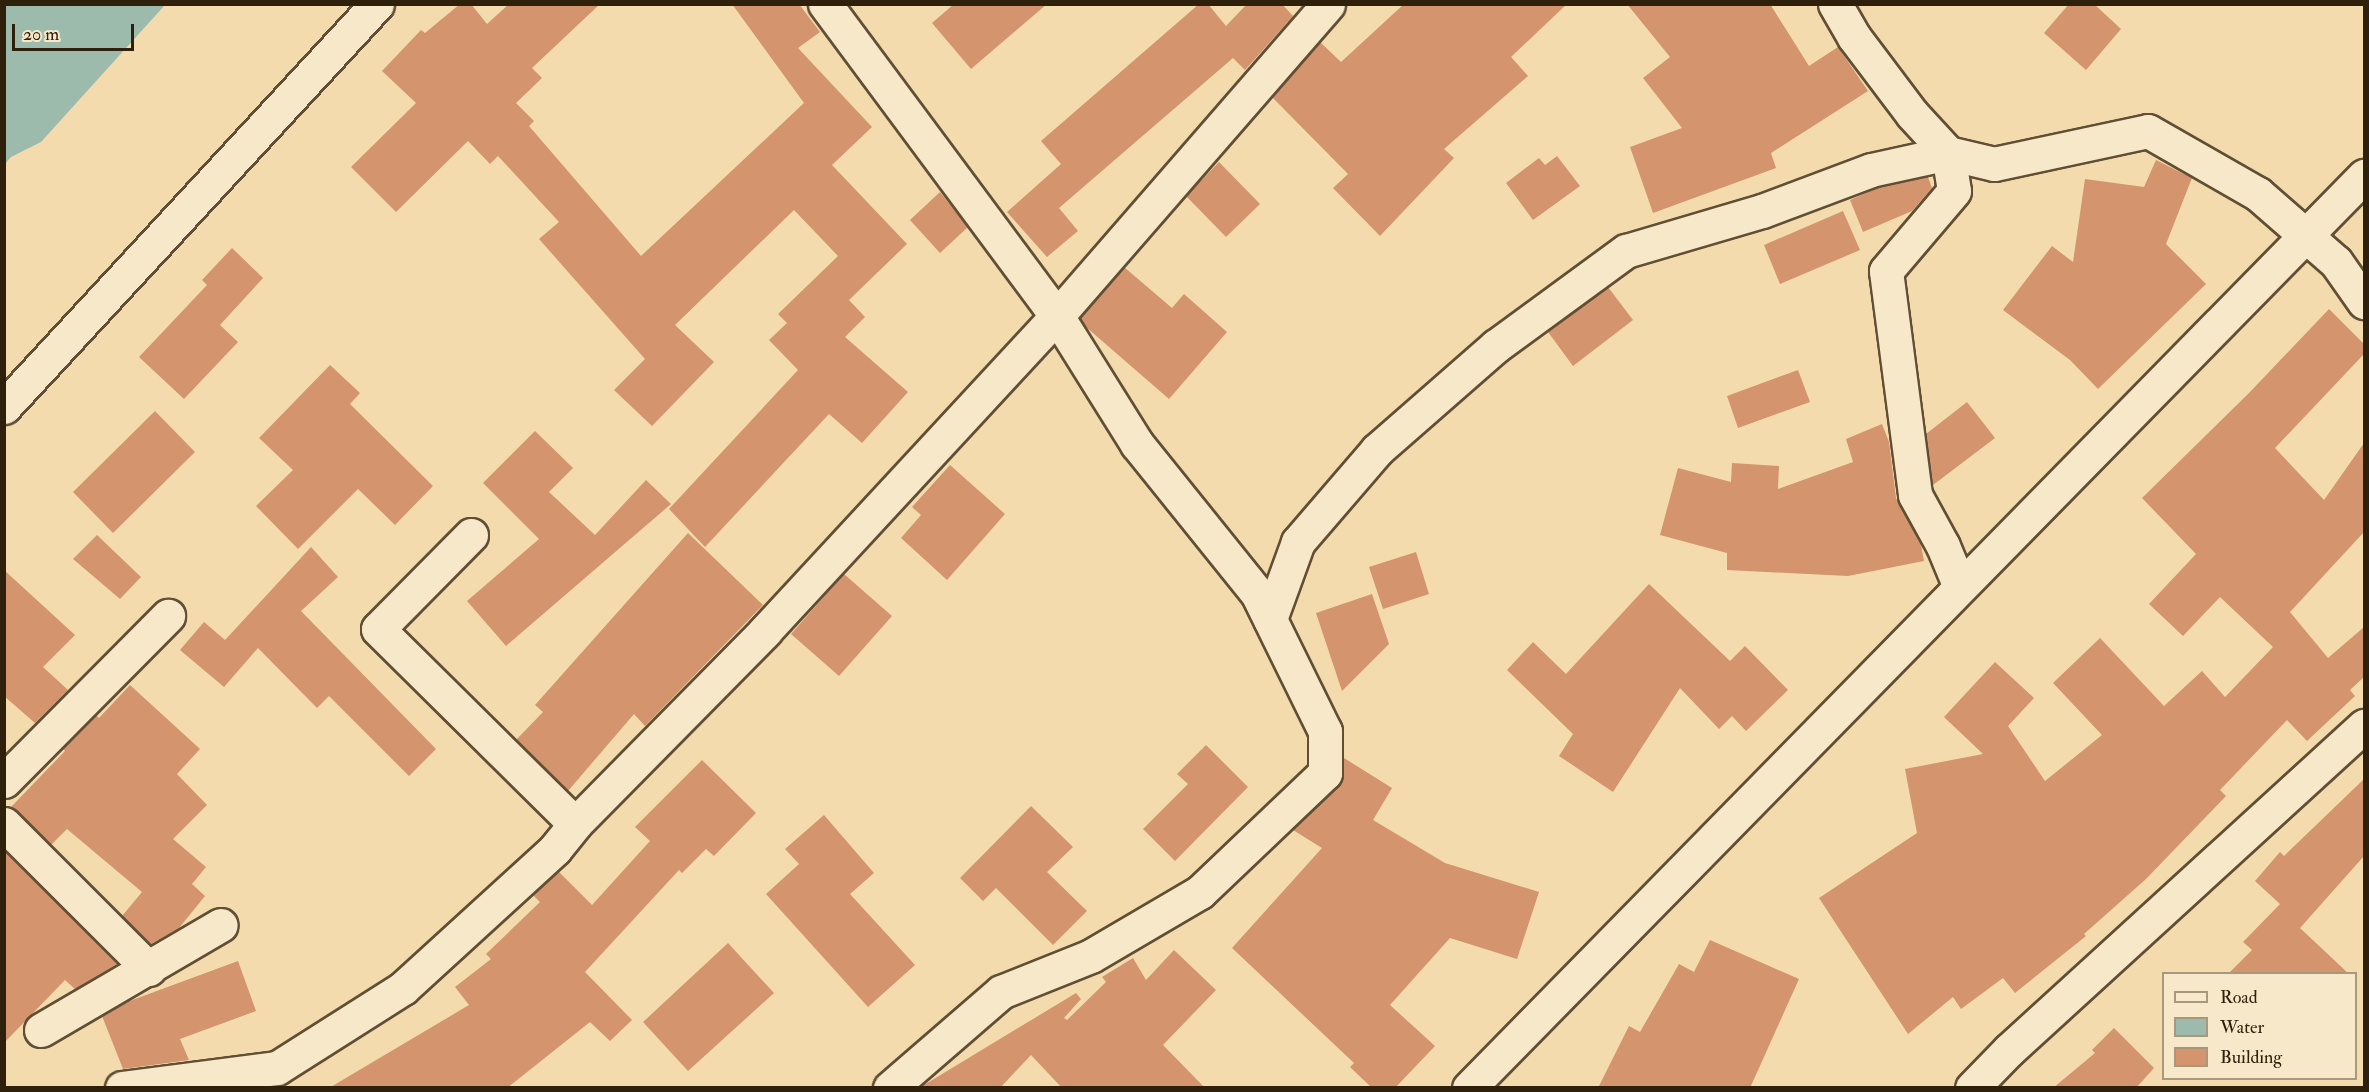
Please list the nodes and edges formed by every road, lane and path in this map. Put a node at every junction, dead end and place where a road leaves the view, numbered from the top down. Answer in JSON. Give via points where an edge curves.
{"nodes":[{"id":1,"x":377,"y":4,"type":"edge"},
{"id":2,"x":825,"y":4,"type":"edge"},
{"id":3,"x":1328,"y":4,"type":"edge"},
{"id":4,"x":1835,"y":4,"type":"edge"},
{"id":5,"x":1948,"y":153,"type":"junction"},
{"id":6,"x":2364,"y":176,"type":"edge"},
{"id":7,"x":2306,"y":235,"type":"junction"},
{"id":8,"x":2364,"y":302,"type":"edge"},
{"id":9,"x":1057,"y":316,"type":"junction"},
{"id":10,"x":4,"y":407,"type":"edge"},
{"id":11,"x":471,"y":535,"type":"dead end"},
{"id":12,"x":1960,"y":587,"type":"junction"},
{"id":13,"x":168,"y":616,"type":"dead end"},
{"id":14,"x":1270,"y":619,"type":"junction"},
{"id":15,"x":2364,"y":726,"type":"edge"},
{"id":16,"x":4,"y":780,"type":"edge"},
{"id":17,"x":4,"y":824,"type":"edge"},
{"id":18,"x":575,"y":824,"type":"junction"},
{"id":19,"x":221,"y":925,"type":"dead end"},
{"id":20,"x":149,"y":969,"type":"junction"},
{"id":21,"x":41,"y":1030,"type":"dead end"},
{"id":22,"x":122,"y":1088,"type":"edge"},
{"id":23,"x":890,"y":1088,"type":"edge"},
{"id":24,"x":1469,"y":1088,"type":"edge"},
{"id":25,"x":1972,"y":1088,"type":"edge"}],
"edges":[{"from":1,"to":10,"type":"street"},
{"from":2,"to":9,"type":"street"},
{"from":3,"to":9,"type":"street"},
{"from":4,"to":5,"type":"street","via":[[1854,37],[1912,114]]},
{"from":5,"to":7,"type":"street","via":[[1994,164],[2148,131],[2258,194]]},
{"from":5,"to":12,"type":"street","via":[[1954,191],[1886,271],[1915,495]]},
{"from":5,"to":14,"type":"street","via":[[1871,170],[1762,211],[1626,251],[1496,346],[1377,450],[1298,542]]},
{"from":6,"to":7,"type":"street"},
{"from":7,"to":8,"type":"street","via":[[2336,262]]},
{"from":7,"to":12,"type":"street"},
{"from":9,"to":14,"type":"street","via":[[1137,444],[1257,593]]},
{"from":9,"to":18,"type":"street","via":[[757,639]]},
{"from":11,"to":18,"type":"street","via":[[378,629]]},
{"from":12,"to":24,"type":"street"},
{"from":13,"to":16,"type":"street"},
{"from":14,"to":23,"type":"street","via":[[1325,730],[1324,773],[1200,892],[1091,956],[1001,992]]},
{"from":15,"to":25,"type":"street"},
{"from":17,"to":20,"type":"street"},
{"from":18,"to":22,"type":"street","via":[[555,849],[403,988],[277,1068]]},
{"from":19,"to":20,"type":"street"},
{"from":20,"to":21,"type":"street"}]}
